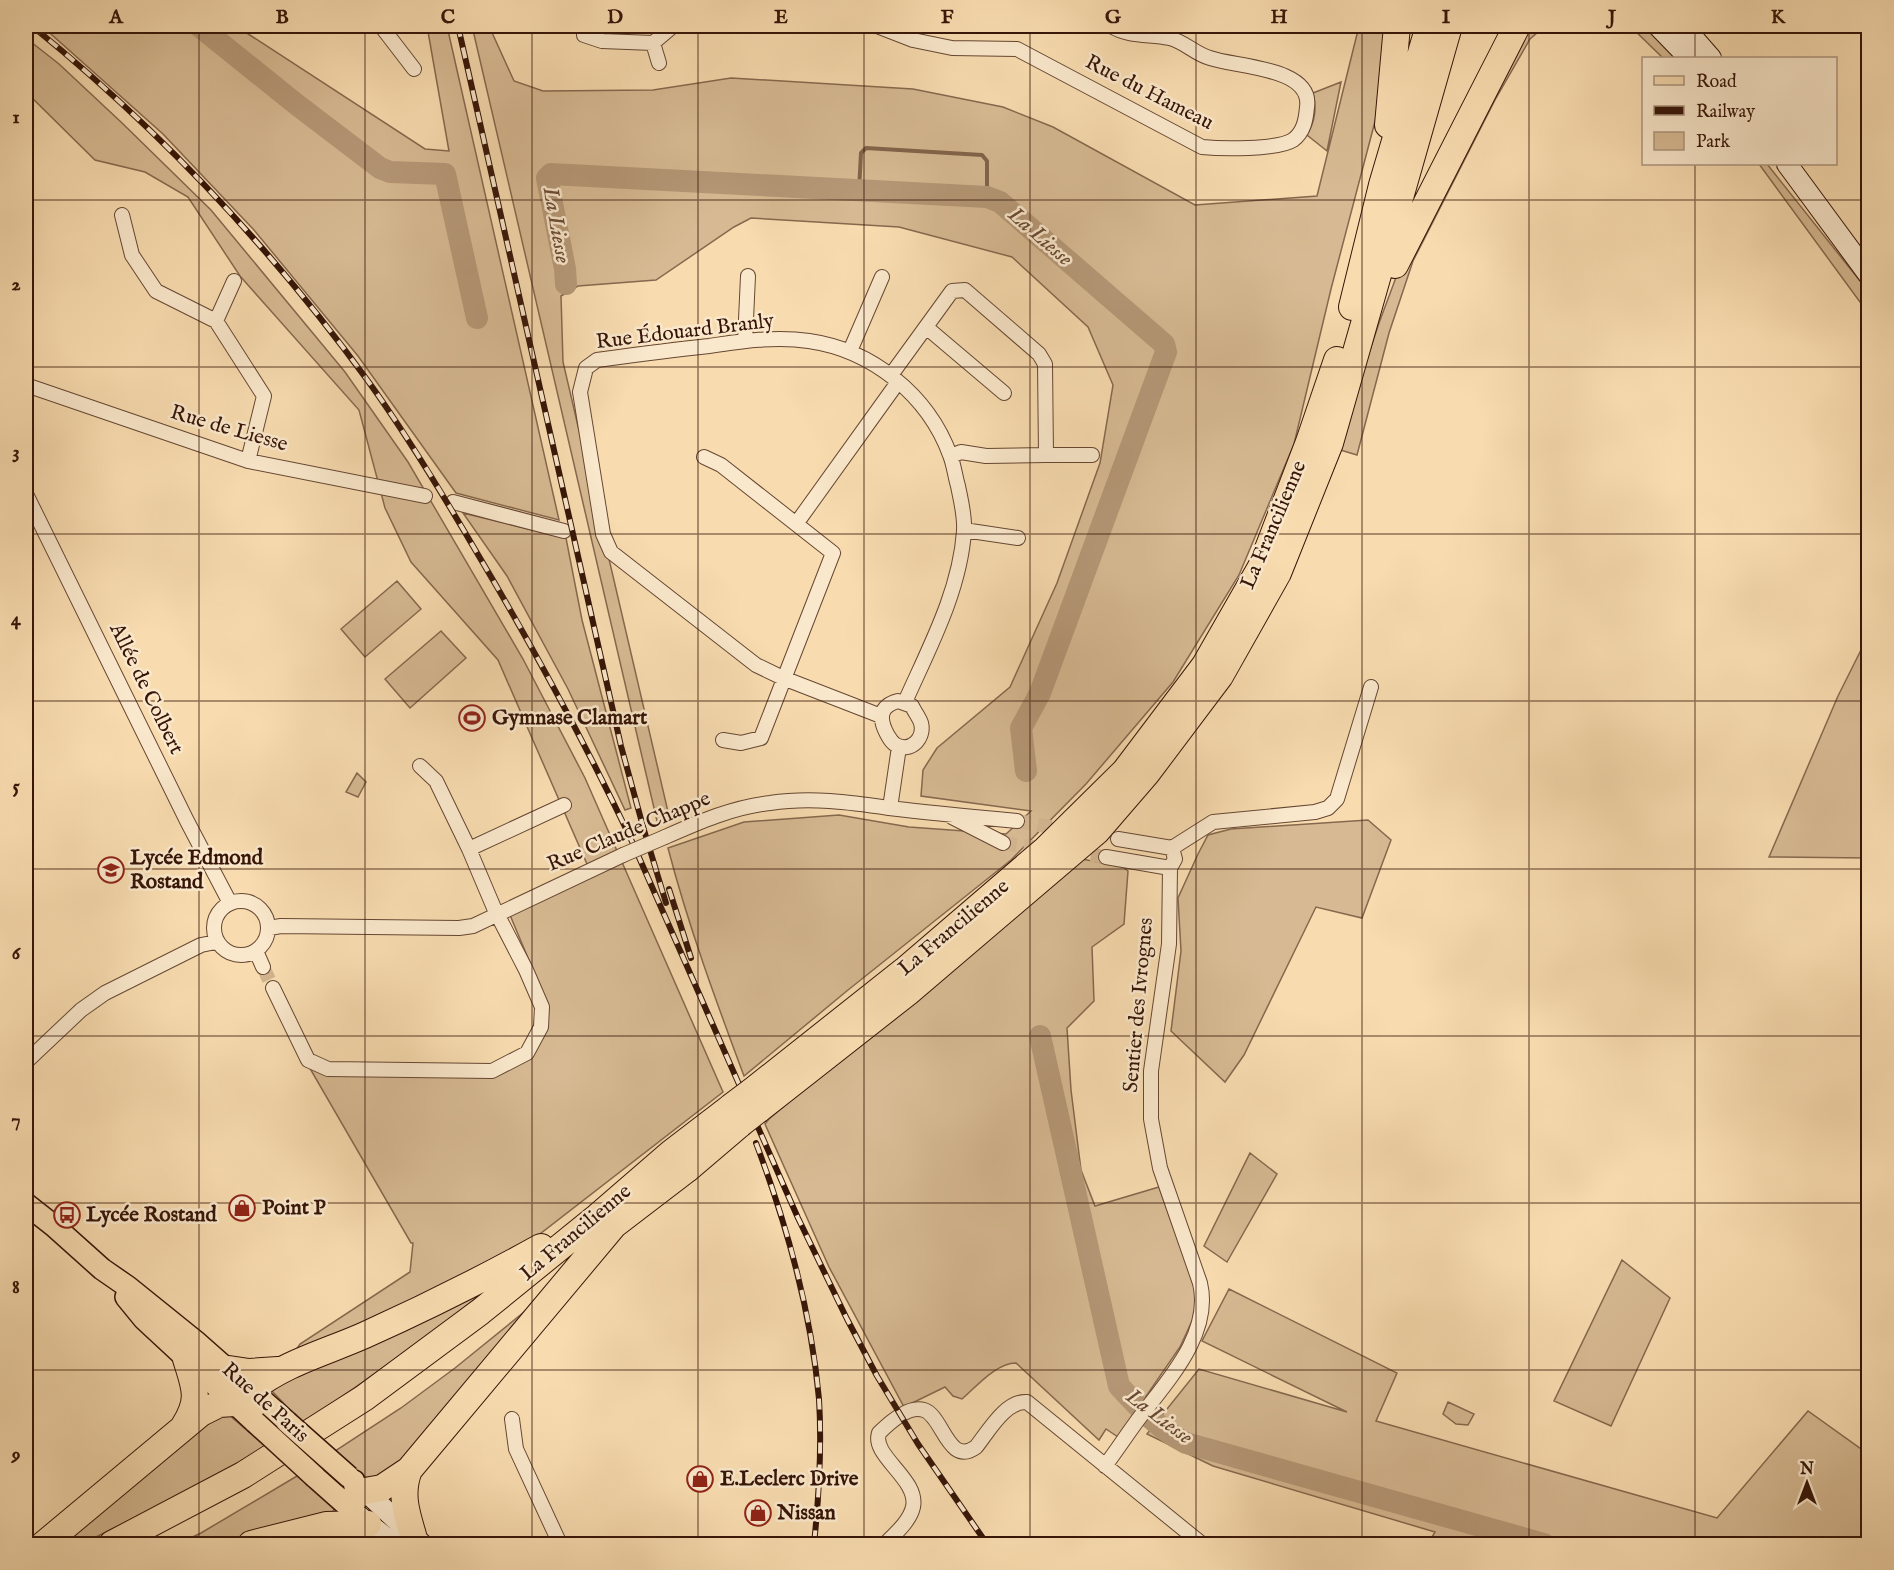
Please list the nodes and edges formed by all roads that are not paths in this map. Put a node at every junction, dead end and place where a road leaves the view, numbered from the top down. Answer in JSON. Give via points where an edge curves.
{"nodes":[{"id":1,"x":381,"y":26,"type":"edge"},
{"id":2,"x":584,"y":26,"type":"edge"},
{"id":3,"x":673,"y":26,"type":"edge"},
{"id":4,"x":877,"y":26,"type":"edge"},
{"id":5,"x":1111,"y":26,"type":"edge"},
{"id":6,"x":1397,"y":26,"type":"edge"},
{"id":7,"x":1429,"y":26,"type":"edge"},
{"id":8,"x":1449,"y":26,"type":"edge"},
{"id":9,"x":1517,"y":26,"type":"edge"},
{"id":10,"x":1658,"y":26,"type":"edge"},
{"id":11,"x":1683,"y":26,"type":"edge"},
{"id":12,"x":1171,"y":32,"type":"edge"},
{"id":13,"x":653,"y":44,"type":"junction"},
{"id":14,"x":1688,"y":57,"type":"edge"},
{"id":15,"x":1710,"y":57,"type":"edge"},
{"id":16,"x":659,"y":63,"type":"dead end"},
{"id":17,"x":414,"y":69,"type":"dead end"},
{"id":18,"x":1789,"y":169,"type":"edge"},
{"id":19,"x":1382,"y":185,"type":"junction"},
{"id":20,"x":122,"y":215,"type":"dead end"},
{"id":21,"x":1869,"y":274,"type":"edge"},
{"id":22,"x":748,"y":276,"type":"dead end"},
{"id":23,"x":882,"y":277,"type":"dead end"},
{"id":24,"x":234,"y":281,"type":"dead end"},
{"id":25,"x":1369,"y":306,"type":"junction"},
{"id":26,"x":216,"y":321,"type":"junction"},
{"id":27,"x":926,"y":327,"type":"junction"},
{"id":28,"x":746,"y":341,"type":"junction"},
{"id":29,"x":850,"y":351,"type":"junction"},
{"id":30,"x":894,"y":378,"type":"junction"},
{"id":31,"x":26,"y":385,"type":"edge"},
{"id":32,"x":1004,"y":393,"type":"dead end"},
{"id":33,"x":1046,"y":454,"type":"junction"},
{"id":34,"x":1092,"y":455,"type":"dead end"},
{"id":35,"x":951,"y":456,"type":"junction"},
{"id":36,"x":704,"y":457,"type":"dead end"},
{"id":37,"x":248,"y":461,"type":"junction"},
{"id":38,"x":26,"y":494,"type":"edge"},
{"id":39,"x":425,"y":496,"type":"dead end"},
{"id":40,"x":453,"y":502,"type":"dead end"},
{"id":41,"x":796,"y":524,"type":"junction"},
{"id":42,"x":964,"y":530,"type":"junction"},
{"id":43,"x":564,"y":531,"type":"dead end"},
{"id":44,"x":1018,"y":538,"type":"dead end"},
{"id":45,"x":783,"y":678,"type":"junction"},
{"id":46,"x":1371,"y":687,"type":"dead end"},
{"id":47,"x":905,"y":702,"type":"junction"},
{"id":48,"x":881,"y":716,"type":"junction"},
{"id":49,"x":723,"y":740,"type":"dead end"},
{"id":50,"x":899,"y":747,"type":"junction"},
{"id":51,"x":420,"y":766,"type":"dead end"},
{"id":52,"x":564,"y":805,"type":"dead end"},
{"id":53,"x":890,"y":808,"type":"junction"},
{"id":54,"x":945,"y":814,"type":"junction"},
{"id":55,"x":1017,"y":821,"type":"tunnel mouth"},
{"id":56,"x":1118,"y":839,"type":"dead end"},
{"id":57,"x":1003,"y":843,"type":"tunnel mouth"},
{"id":58,"x":1172,"y":848,"type":"junction"},
{"id":59,"x":469,"y":849,"type":"junction"},
{"id":60,"x":1106,"y":857,"type":"tunnel mouth"},
{"id":61,"x":1170,"y":868,"type":"junction"},
{"id":62,"x":230,"y":903,"type":"junction"},
{"id":63,"x":496,"y":914,"type":"junction"},
{"id":64,"x":268,"y":928,"type":"junction"},
{"id":65,"x":216,"y":942,"type":"junction"},
{"id":66,"x":256,"y":951,"type":"junction"},
{"id":67,"x":263,"y":967,"type":"tunnel mouth"},
{"id":68,"x":273,"y":988,"type":"tunnel mouth"},
{"id":69,"x":26,"y":1062,"type":"edge"},
{"id":70,"x":745,"y":1108,"type":"junction"},
{"id":71,"x":26,"y":1194,"type":"edge"},
{"id":72,"x":26,"y":1204,"type":"edge"},
{"id":73,"x":606,"y":1221,"type":"junction"},
{"id":74,"x":54,"y":1226,"type":"junction"},
{"id":75,"x":102,"y":1269,"type":"junction"},
{"id":76,"x":186,"y":1359,"type":"junction"},
{"id":77,"x":229,"y":1369,"type":"junction"},
{"id":78,"x":278,"y":1370,"type":"junction"},
{"id":79,"x":256,"y":1409,"type":"junction"},
{"id":80,"x":512,"y":1419,"type":"dead end"},
{"id":81,"x":184,"y":1427,"type":"junction"},
{"id":82,"x":1106,"y":1466,"type":"junction"},
{"id":83,"x":409,"y":1470,"type":"junction"},
{"id":84,"x":347,"y":1491,"type":"junction"},
{"id":85,"x":410,"y":1541,"type":"edge"},
{"id":86,"x":1199,"y":1542,"type":"edge"},
{"id":87,"x":44,"y":1545,"type":"edge"},
{"id":88,"x":112,"y":1545,"type":"edge"},
{"id":89,"x":150,"y":1545,"type":"edge"},
{"id":90,"x":251,"y":1545,"type":"edge"},
{"id":91,"x":560,"y":1545,"type":"edge"},
{"id":92,"x":885,"y":1545,"type":"edge"}],
"edges":[{"from":1,"to":17,"type":"street"},
{"from":2,"to":13,"type":"street","via":[[584,34],[602,41]]},
{"from":3,"to":13,"type":"street"},
{"from":4,"to":12,"type":"street","name":"Rue du Hameau","via":[[913,40],[952,48],[1017,49],[1202,147],[1281,144],[1294,139],[1305,124],[1308,101],[1301,86],[1289,76],[1208,58]]},
{"from":5,"to":12,"type":"street","name":"Rue du Hameau","via":[[1122,33]]},
{"from":6,"to":19,"type":"highway"},
{"from":7,"to":19,"type":"highway","name":"La Francilienne"},
{"from":8,"to":25,"type":"highway","name":"La Francilienne"},
{"from":9,"to":25,"type":"highway","via":[[1389,278]]},
{"from":10,"to":14,"type":"street"},
{"from":11,"to":15,"type":"street"},
{"from":13,"to":16,"type":"street"},
{"from":18,"to":21,"type":"street"},
{"from":19,"to":70,"type":"highway","name":"La Francilienne","via":[[1344,340],[1309,442],[1261,567],[1205,665],[1125,771],[1046,849]]},
{"from":20,"to":26,"type":"street","via":[[132,255],[156,291]]},
{"from":22,"to":28,"type":"street"},
{"from":23,"to":29,"type":"street"},
{"from":24,"to":26,"type":"street"},
{"from":25,"to":70,"type":"highway","name":"La Francilienne","via":[[1330,443],[1278,573],[1220,676],[1147,773],[1097,831],[907,993]]},
{"from":26,"to":37,"type":"street","via":[[264,396]]},
{"from":27,"to":30,"type":"street"},
{"from":27,"to":32,"type":"street"},
{"from":27,"to":33,"type":"street","via":[[952,291],[965,290],[1039,354],[1045,364]]},
{"from":28,"to":29,"type":"street","name":"Rue Édouard Branly","via":[[808,340]]},
{"from":28,"to":45,"type":"street","name":"Rue Édouard Branly","via":[[597,360],[585,368],[580,392],[603,534],[611,552],[756,665]]},
{"from":29,"to":30,"type":"street","name":"Rue Édouard Branly"},
{"from":30,"to":35,"type":"street","name":"Rue Édouard Branly","via":[[935,424]]},
{"from":30,"to":41,"type":"street"},
{"from":31,"to":37,"type":"street","name":"Rue de Liesse"},
{"from":33,"to":34,"type":"street"},
{"from":33,"to":35,"type":"street","via":[[986,456],[961,452]]},
{"from":35,"to":42,"type":"street","name":"Rue Édouard Branly"},
{"from":36,"to":41,"type":"street","via":[[721,465]]},
{"from":37,"to":39,"type":"street","name":"Rue de Liesse"},
{"from":38,"to":62,"type":"street","name":"Allée de Colbert"},
{"from":40,"to":43,"type":"street"},
{"from":41,"to":45,"type":"street","via":[[833,553]]},
{"from":42,"to":44,"type":"street"},
{"from":42,"to":47,"type":"street","name":"Rue Édouard Branly","via":[[950,597]]},
{"from":45,"to":48,"type":"street"},
{"from":45,"to":49,"type":"street","via":[[761,738]]},
{"from":46,"to":58,"type":"street","via":[[1337,799],[1328,808],[1213,822]]},
{"from":47,"to":48,"type":"street","via":[[891,703]]},
{"from":47,"to":50,"type":"street","via":[[912,706],[921,724],[921,736],[916,744]]},
{"from":48,"to":50,"type":"street","via":[[891,741]]},
{"from":50,"to":53,"type":"street"},
{"from":51,"to":59,"type":"street","via":[[436,781]]},
{"from":52,"to":59,"type":"street"},
{"from":53,"to":54,"type":"street"},
{"from":53,"to":63,"type":"street","name":"Rue Claude Chappe","bridge":true,"via":[[808,800],[730,811]]},
{"from":54,"to":55,"type":"street"},
{"from":54,"to":57,"type":"street"},
{"from":56,"to":58,"type":"street"},
{"from":58,"to":61,"type":"street","name":"Sentier des Ivrognes","via":[[1175,859]]},
{"from":59,"to":63,"type":"street"},
{"from":60,"to":61,"type":"street"},
{"from":61,"to":82,"type":"street","name":"Sentier des Ivrognes","via":[[1169,944],[1150,1071],[1151,1119],[1160,1167],[1204,1298],[1200,1320],[1183,1359]]},
{"from":62,"to":64,"type":"street","via":[[249,902],[257,906],[267,919]]},
{"from":62,"to":65,"type":"street","via":[[217,916]]},
{"from":63,"to":64,"type":"street","name":"Rue Claude Chappe","via":[[473,926],[459,928]]},
{"from":63,"to":68,"type":"street","via":[[542,1006],[541,1027],[527,1053],[492,1071],[328,1069],[308,1060]]},
{"from":64,"to":66,"type":"street","via":[[266,941]]},
{"from":65,"to":66,"type":"street","via":[[233,954],[243,956]]},
{"from":65,"to":69,"type":"street","via":[[201,945],[105,993]]},
{"from":66,"to":67,"type":"street"},
{"from":70,"to":73,"type":"highway","name":"La Francilienne","via":[[671,1153]]},
{"from":71,"to":74,"type":"main road","name":"Rue de Paris"},
{"from":72,"to":74,"type":"main road","name":"Rue de Paris"},
{"from":73,"to":78,"type":"highway","via":[[330,1350]]},
{"from":73,"to":83,"type":"highway"},
{"from":73,"to":88,"type":"highway","name":"La Francilienne","via":[[332,1420],[235,1480]]},
{"from":73,"to":89,"type":"highway","name":"La Francilienne","via":[[439,1365],[246,1493]]},
{"from":74,"to":75,"type":"main road","name":"Rue de Paris"},
{"from":75,"to":76,"type":"main road","name":"Rue de Paris"},
{"from":75,"to":77,"type":"main road","name":"Rue de Paris"},
{"from":76,"to":79,"type":"main road","name":"Rue de Paris"},
{"from":76,"to":81,"type":"highway","via":[[196,1400]]},
{"from":77,"to":78,"type":"highway"},
{"from":77,"to":79,"type":"main road","name":"Rue de Paris"},
{"from":78,"to":79,"type":"highway"},
{"from":79,"to":81,"type":"highway","via":[[224,1403],[211,1407]]},
{"from":79,"to":84,"type":"main road","name":"Rue de Paris","bridge":true},
{"from":79,"to":84,"type":"main road","name":"Rue de Paris","bridge":true},
{"from":80,"to":91,"type":"street","via":[[516,1449]]},
{"from":81,"to":87,"type":"highway"},
{"from":82,"to":86,"type":"street"},
{"from":82,"to":92,"type":"street","via":[[1027,1402],[1010,1405],[975,1447],[963,1452],[948,1441],[931,1414],[914,1410],[885,1427],[877,1437],[909,1486],[914,1505]]},
{"from":83,"to":84,"type":"highway","via":[[382,1488]]},
{"from":83,"to":85,"type":"highway","via":[[403,1499]]},
{"from":84,"to":85,"type":"street","name":"Rue de Paris"},
{"from":84,"to":85,"type":"street","name":"Rue de Paris"},
{"from":84,"to":90,"type":"highway","via":[[326,1525]]}]}
